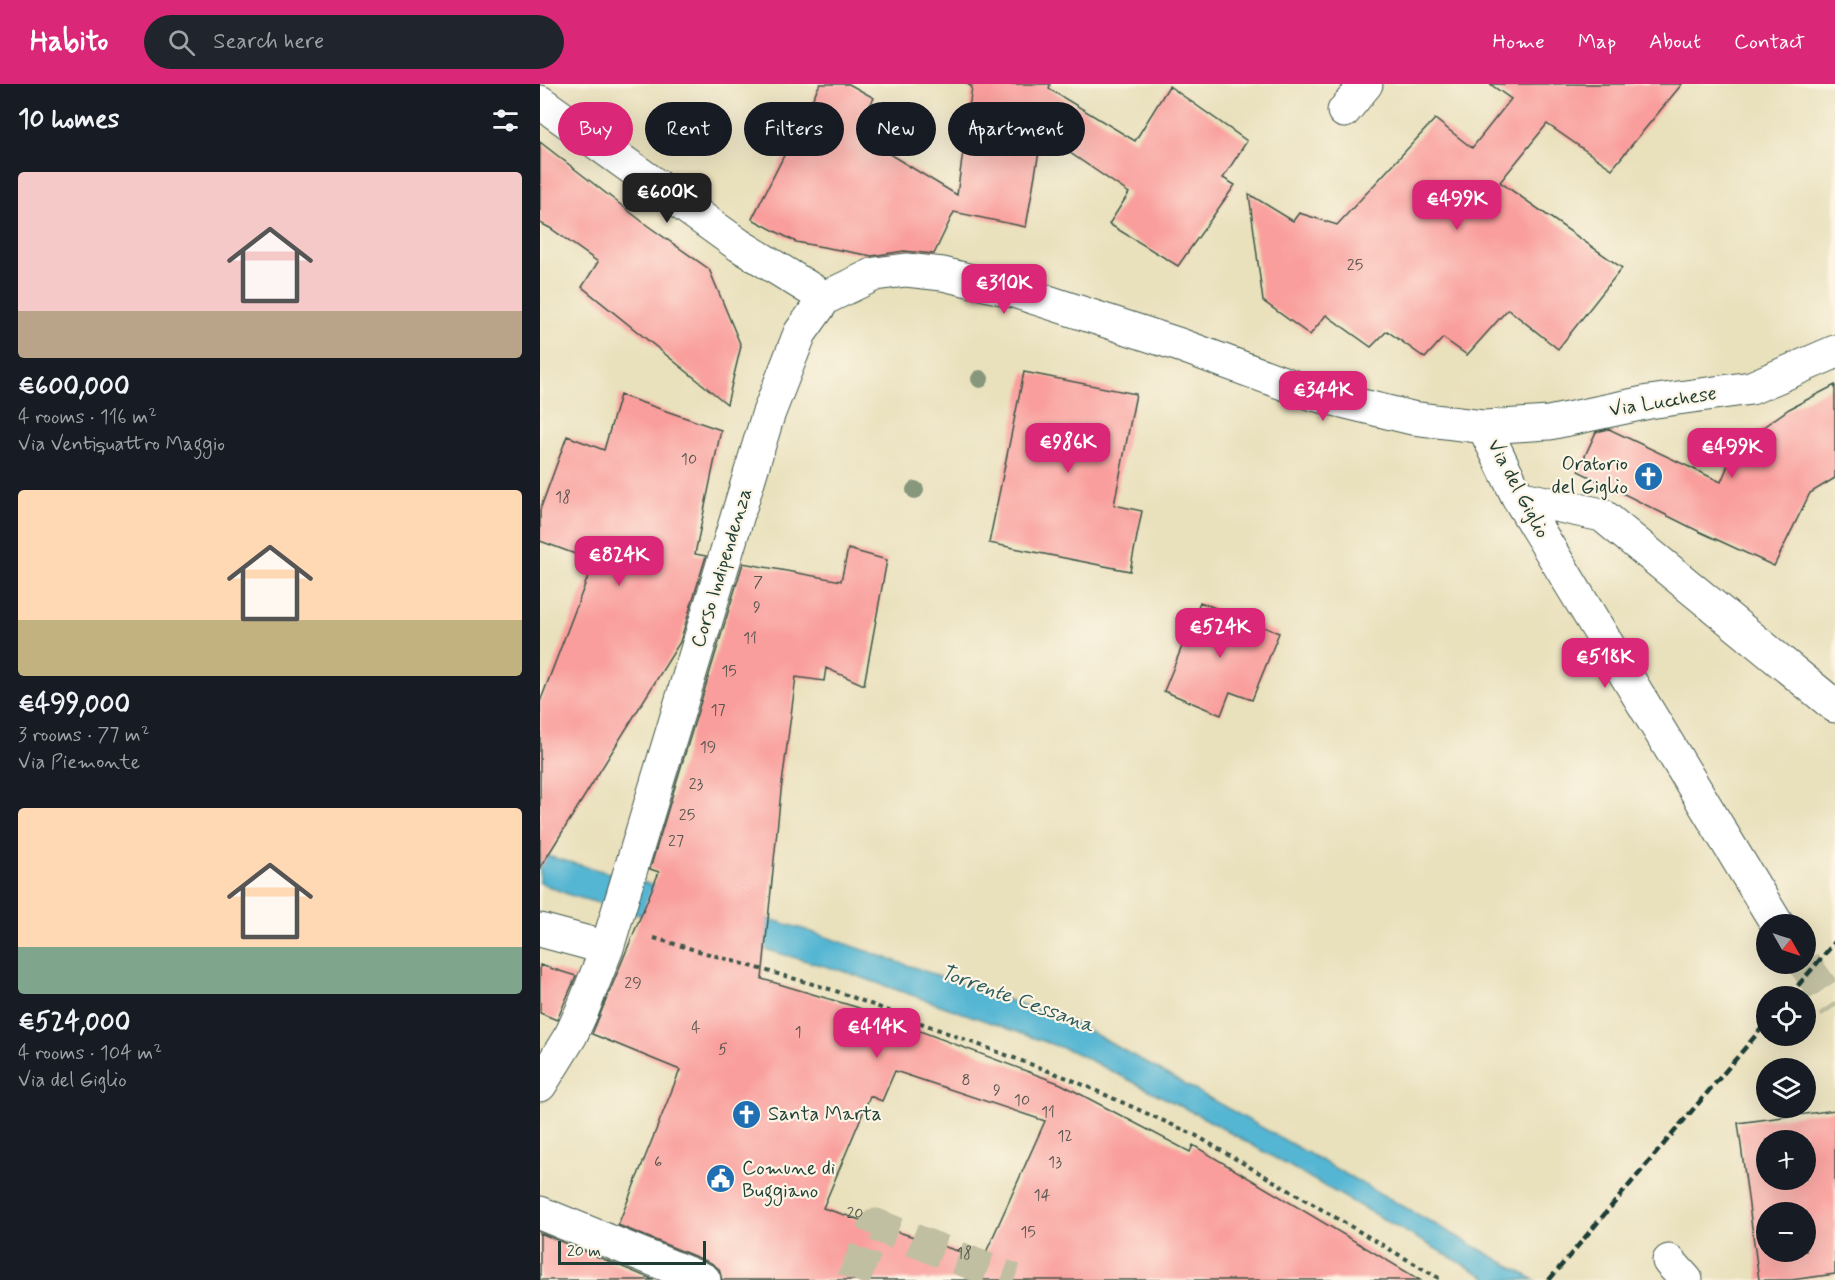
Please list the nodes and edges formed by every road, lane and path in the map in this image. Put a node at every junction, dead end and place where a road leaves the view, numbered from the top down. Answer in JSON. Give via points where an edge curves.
{"nodes":[{"id":1,"x":1366,"y":84,"type":"edge"},
{"id":2,"x":540,"y":102,"type":"edge"},
{"id":3,"x":1344,"y":111,"type":"dead end"},
{"id":4,"x":825,"y":298,"type":"junction"},
{"id":5,"x":1835,"y":352,"type":"edge"},
{"id":6,"x":1484,"y":427,"type":"junction"},
{"id":7,"x":1518,"y":497,"type":"junction"},
{"id":8,"x":1835,"y":706,"type":"edge"},
{"id":9,"x":1771,"y":914,"type":"edge"},
{"id":10,"x":540,"y":930,"type":"edge"},
{"id":11,"x":610,"y":937,"type":"junction"},
{"id":12,"x":540,"y":1085,"type":"edge"},
{"id":13,"x":540,"y":1213,"type":"edge"},
{"id":14,"x":704,"y":1280,"type":"edge"},
{"id":15,"x":1442,"y":1280,"type":"edge"}],
"edges":[{"from":1,"to":3,"type":"street"},
{"from":2,"to":4,"type":"street","via":[[739,245]]},
{"from":4,"to":6,"type":"street","name":"Via del Giglio","via":[[875,274],[906,270],[942,274],[1014,291],[1313,394],[1412,418]]},
{"from":4,"to":11,"type":"street","name":"Corso Indipendenza","via":[[800,333],[768,415]]},
{"from":5,"to":6,"type":"street","name":"Via Lucchese","via":[[1751,388],[1649,402],[1550,423]]},
{"from":6,"to":7,"type":"street","name":"Via del Giglio"},
{"from":7,"to":8,"type":"street","via":[[1602,515]]},
{"from":7,"to":9,"type":"street","name":"Via del Giglio"},
{"from":10,"to":11,"type":"street"},
{"from":11,"to":12,"type":"street","via":[[578,1019]]},
{"from":11,"to":15,"type":"path","via":[[833,990],[1070,1079],[1195,1135]]},
{"from":13,"to":14,"type":"street"}]}
